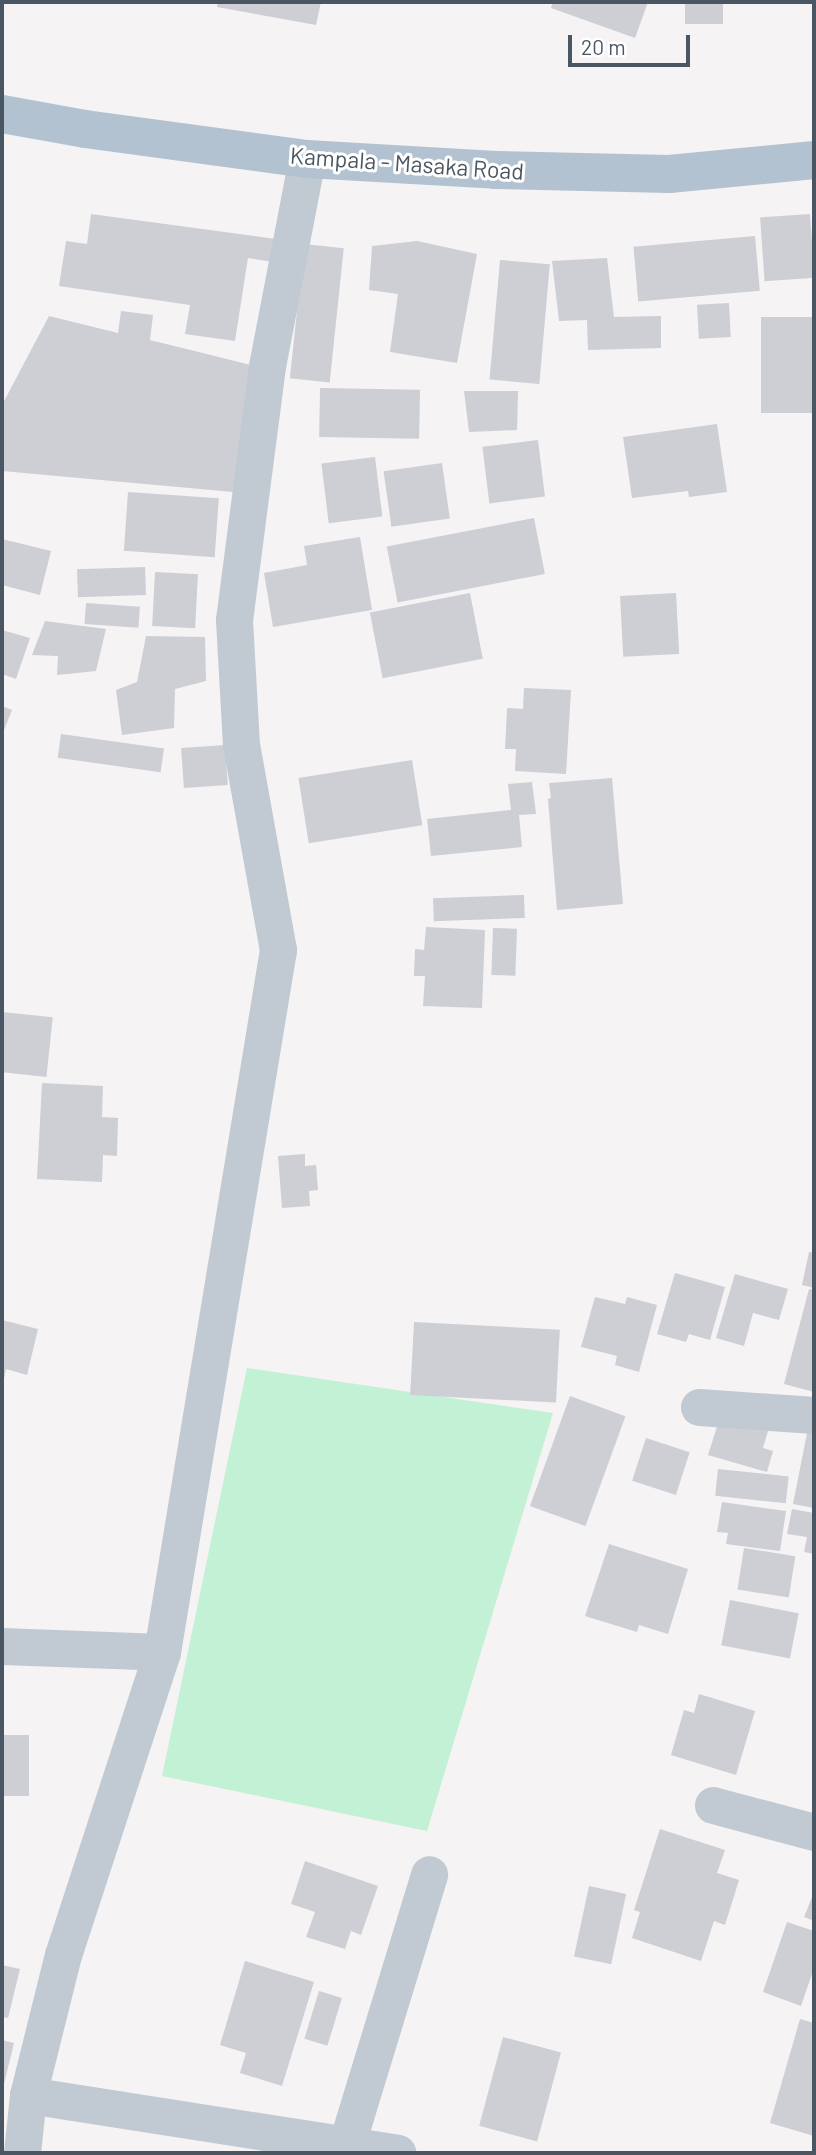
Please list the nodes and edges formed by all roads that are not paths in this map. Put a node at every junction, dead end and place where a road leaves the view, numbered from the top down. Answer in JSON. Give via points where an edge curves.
{"nodes":[{"id":1,"x":2,"y":114,"type":"edge"},
{"id":2,"x":307,"y":159,"type":"junction"},
{"id":3,"x":814,"y":160,"type":"edge"},
{"id":4,"x":699,"y":1407,"type":"dead end"},
{"id":5,"x":814,"y":1415,"type":"edge"},
{"id":6,"x":2,"y":1646,"type":"edge"},
{"id":7,"x":162,"y":1653,"type":"junction"},
{"id":8,"x":713,"y":1805,"type":"dead end"},
{"id":9,"x":814,"y":1832,"type":"edge"},
{"id":10,"x":429,"y":1874,"type":"dead end"},
{"id":11,"x":18,"y":2108,"type":"edge"},
{"id":12,"x":347,"y":2143,"type":"junction"},
{"id":13,"x":22,"y":2153,"type":"edge"},
{"id":14,"x":397,"y":2153,"type":"edge"}],
"edges":[{"from":1,"to":2,"type":"main road","name":"Kampala - Masaka Road"},
{"from":2,"to":3,"type":"main road","name":"Kampala - Masaka Road","via":[[669,174]]},
{"from":2,"to":7,"type":"street","via":[[267,366],[234,620],[241,745],[278,950]]},
{"from":4,"to":5,"type":"street"},
{"from":6,"to":7,"type":"street"},
{"from":7,"to":11,"type":"street"},
{"from":8,"to":9,"type":"street"},
{"from":10,"to":12,"type":"street"},
{"from":11,"to":12,"type":"street"},
{"from":11,"to":13,"type":"street"},
{"from":12,"to":14,"type":"street"}]}
